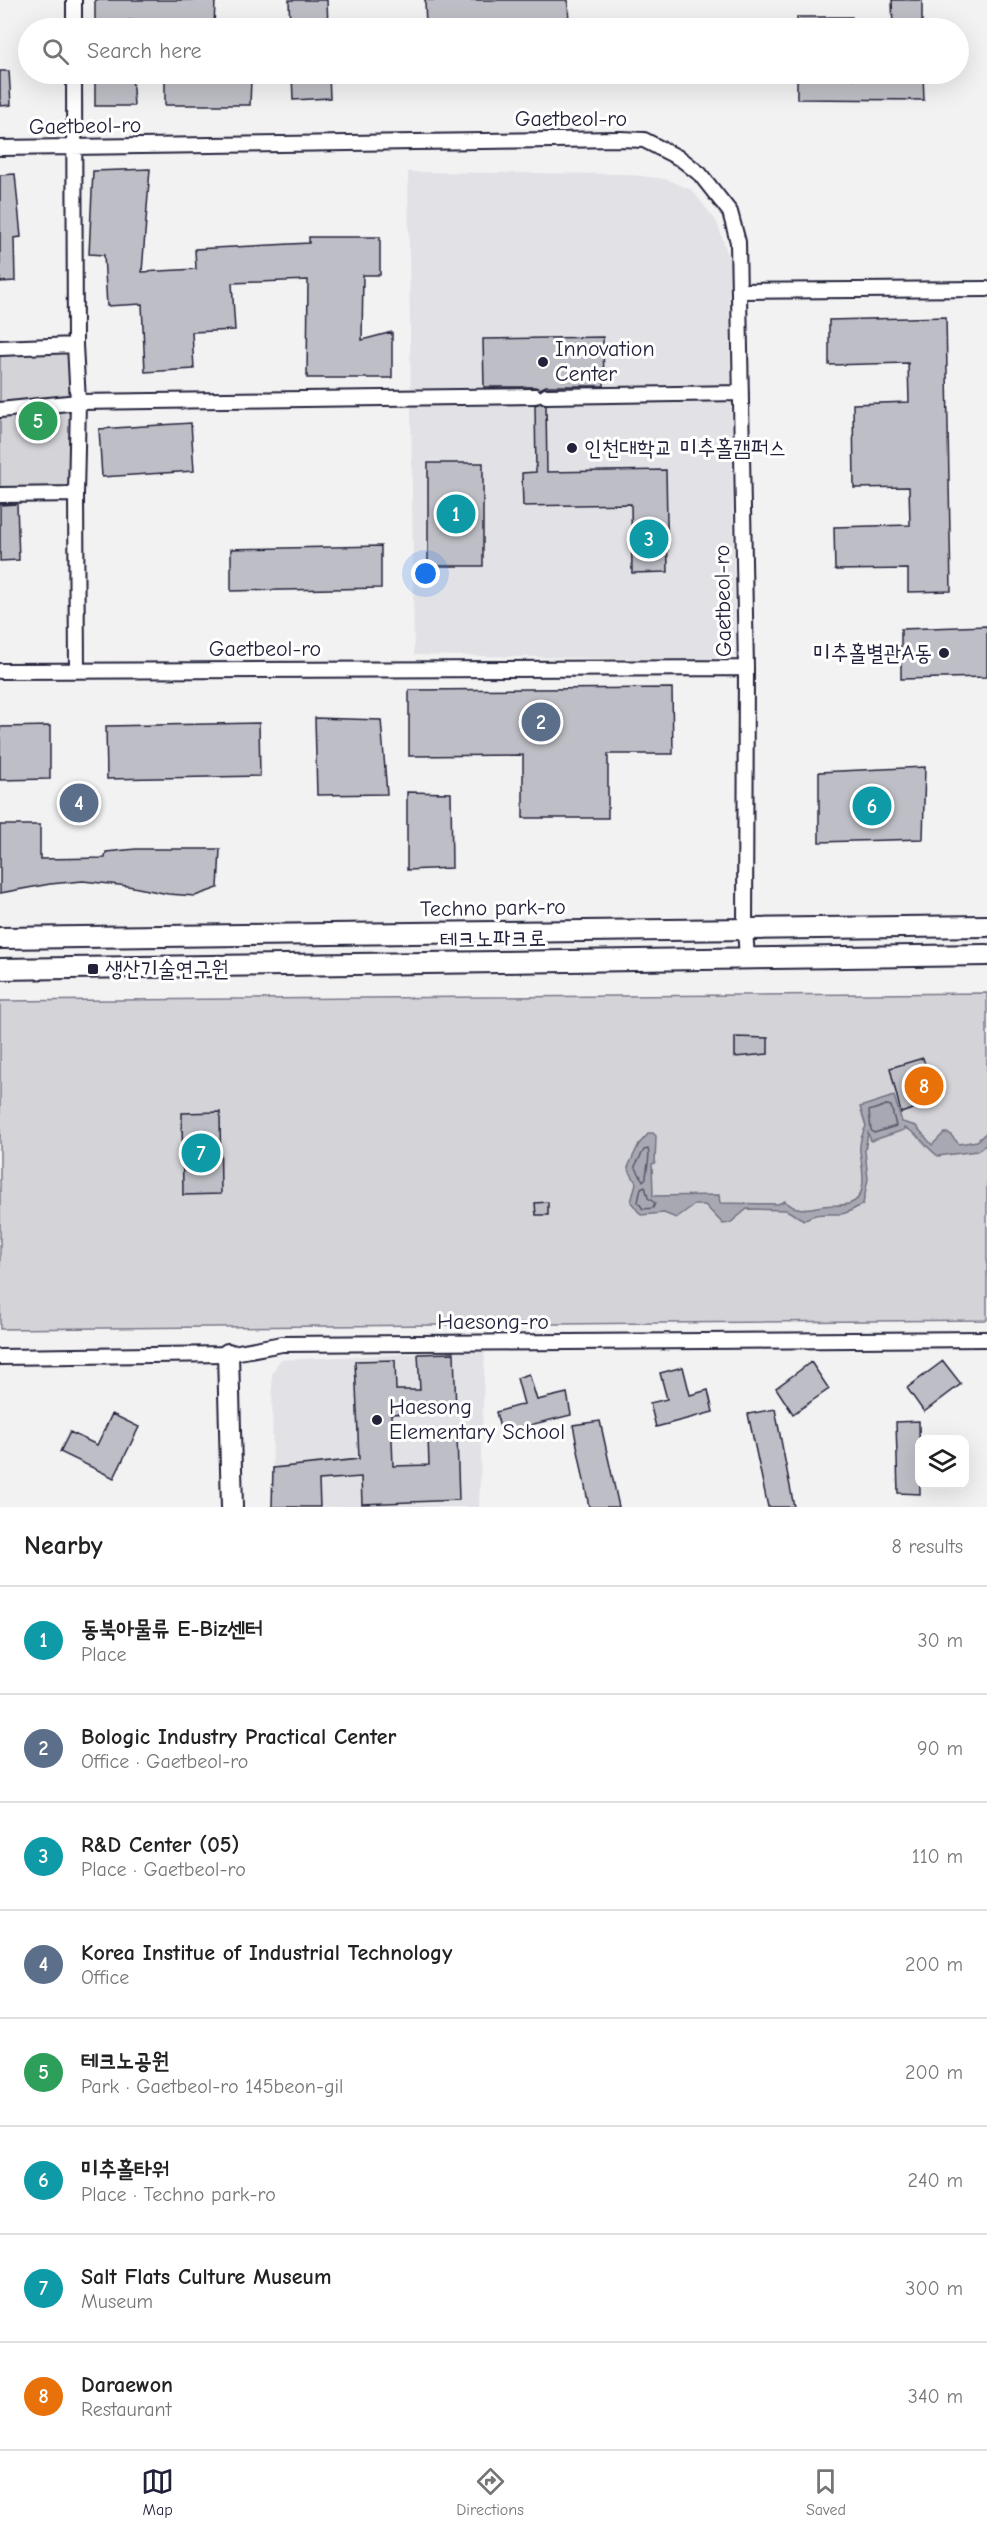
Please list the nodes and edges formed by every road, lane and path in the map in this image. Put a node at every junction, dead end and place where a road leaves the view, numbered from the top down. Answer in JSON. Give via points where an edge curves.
{"nodes":[{"id":1,"x":74,"y":0,"type":"edge"},
{"id":2,"x":74,"y":18,"type":"edge"},
{"id":3,"x":74,"y":84,"type":"edge"},
{"id":4,"x":75,"y":147,"type":"junction"},
{"id":5,"x":0,"y":148,"type":"edge"},
{"id":6,"x":987,"y":289,"type":"edge"},
{"id":7,"x":740,"y":291,"type":"junction"},
{"id":8,"x":75,"y":345,"type":"junction"},
{"id":9,"x":0,"y":348,"type":"edge"},
{"id":10,"x":741,"y":393,"type":"junction"},
{"id":11,"x":78,"y":402,"type":"junction"},
{"id":12,"x":0,"y":410,"type":"edge"},
{"id":13,"x":76,"y":494,"type":"junction"},
{"id":14,"x":0,"y":495,"type":"edge"},
{"id":15,"x":746,"y":668,"type":"junction"},
{"id":16,"x":77,"y":670,"type":"junction"},
{"id":17,"x":0,"y":671,"type":"edge"},
{"id":18,"x":987,"y":926,"type":"edge"},
{"id":19,"x":745,"y":929,"type":"junction"},
{"id":20,"x":0,"y":938,"type":"edge"},
{"id":21,"x":987,"y":955,"type":"edge"},
{"id":22,"x":747,"y":958,"type":"junction"},
{"id":23,"x":0,"y":969,"type":"edge"},
{"id":24,"x":987,"y":1339,"type":"edge"},
{"id":25,"x":228,"y":1354,"type":"junction"},
{"id":26,"x":0,"y":1357,"type":"edge"},
{"id":27,"x":232,"y":1507,"type":"edge"}],
"edges":[{"from":1,"to":2,"type":"street"},
{"from":3,"to":4,"type":"street"},
{"from":4,"to":5,"type":"street","name":"Gaetbeol-ro"},
{"from":4,"to":7,"type":"street","name":"Gaetbeol-ro","via":[[644,140],[700,174],[730,212],[738,242]]},
{"from":4,"to":8,"type":"street"},
{"from":6,"to":7,"type":"street"},
{"from":7,"to":10,"type":"street","name":"Gaetbeol-ro"},
{"from":8,"to":9,"type":"street"},
{"from":8,"to":11,"type":"street"},
{"from":10,"to":11,"type":"street"},
{"from":10,"to":15,"type":"street","name":"Gaetbeol-ro"},
{"from":11,"to":12,"type":"street"},
{"from":11,"to":13,"type":"street"},
{"from":13,"to":14,"type":"street"},
{"from":13,"to":16,"type":"street"},
{"from":15,"to":16,"type":"street","name":"Gaetbeol-ro"},
{"from":15,"to":19,"type":"street","name":"Gaetbeol-ro"},
{"from":16,"to":17,"type":"street","name":"Gaetbeol-ro"},
{"from":18,"to":19,"type":"street","name":"Techno park-ro"},
{"from":19,"to":20,"type":"street","name":"Techno park-ro"},
{"from":19,"to":22,"type":"street","name":"Gaetbeol-ro"},
{"from":21,"to":22,"type":"street","name":"테크노파크로"},
{"from":22,"to":23,"type":"street","name":"테크노파크로"},
{"from":24,"to":25,"type":"street","name":"Haesong-ro","via":[[282,1344]]},
{"from":25,"to":26,"type":"street","name":"Haesong-ro"},
{"from":25,"to":27,"type":"street"}]}
